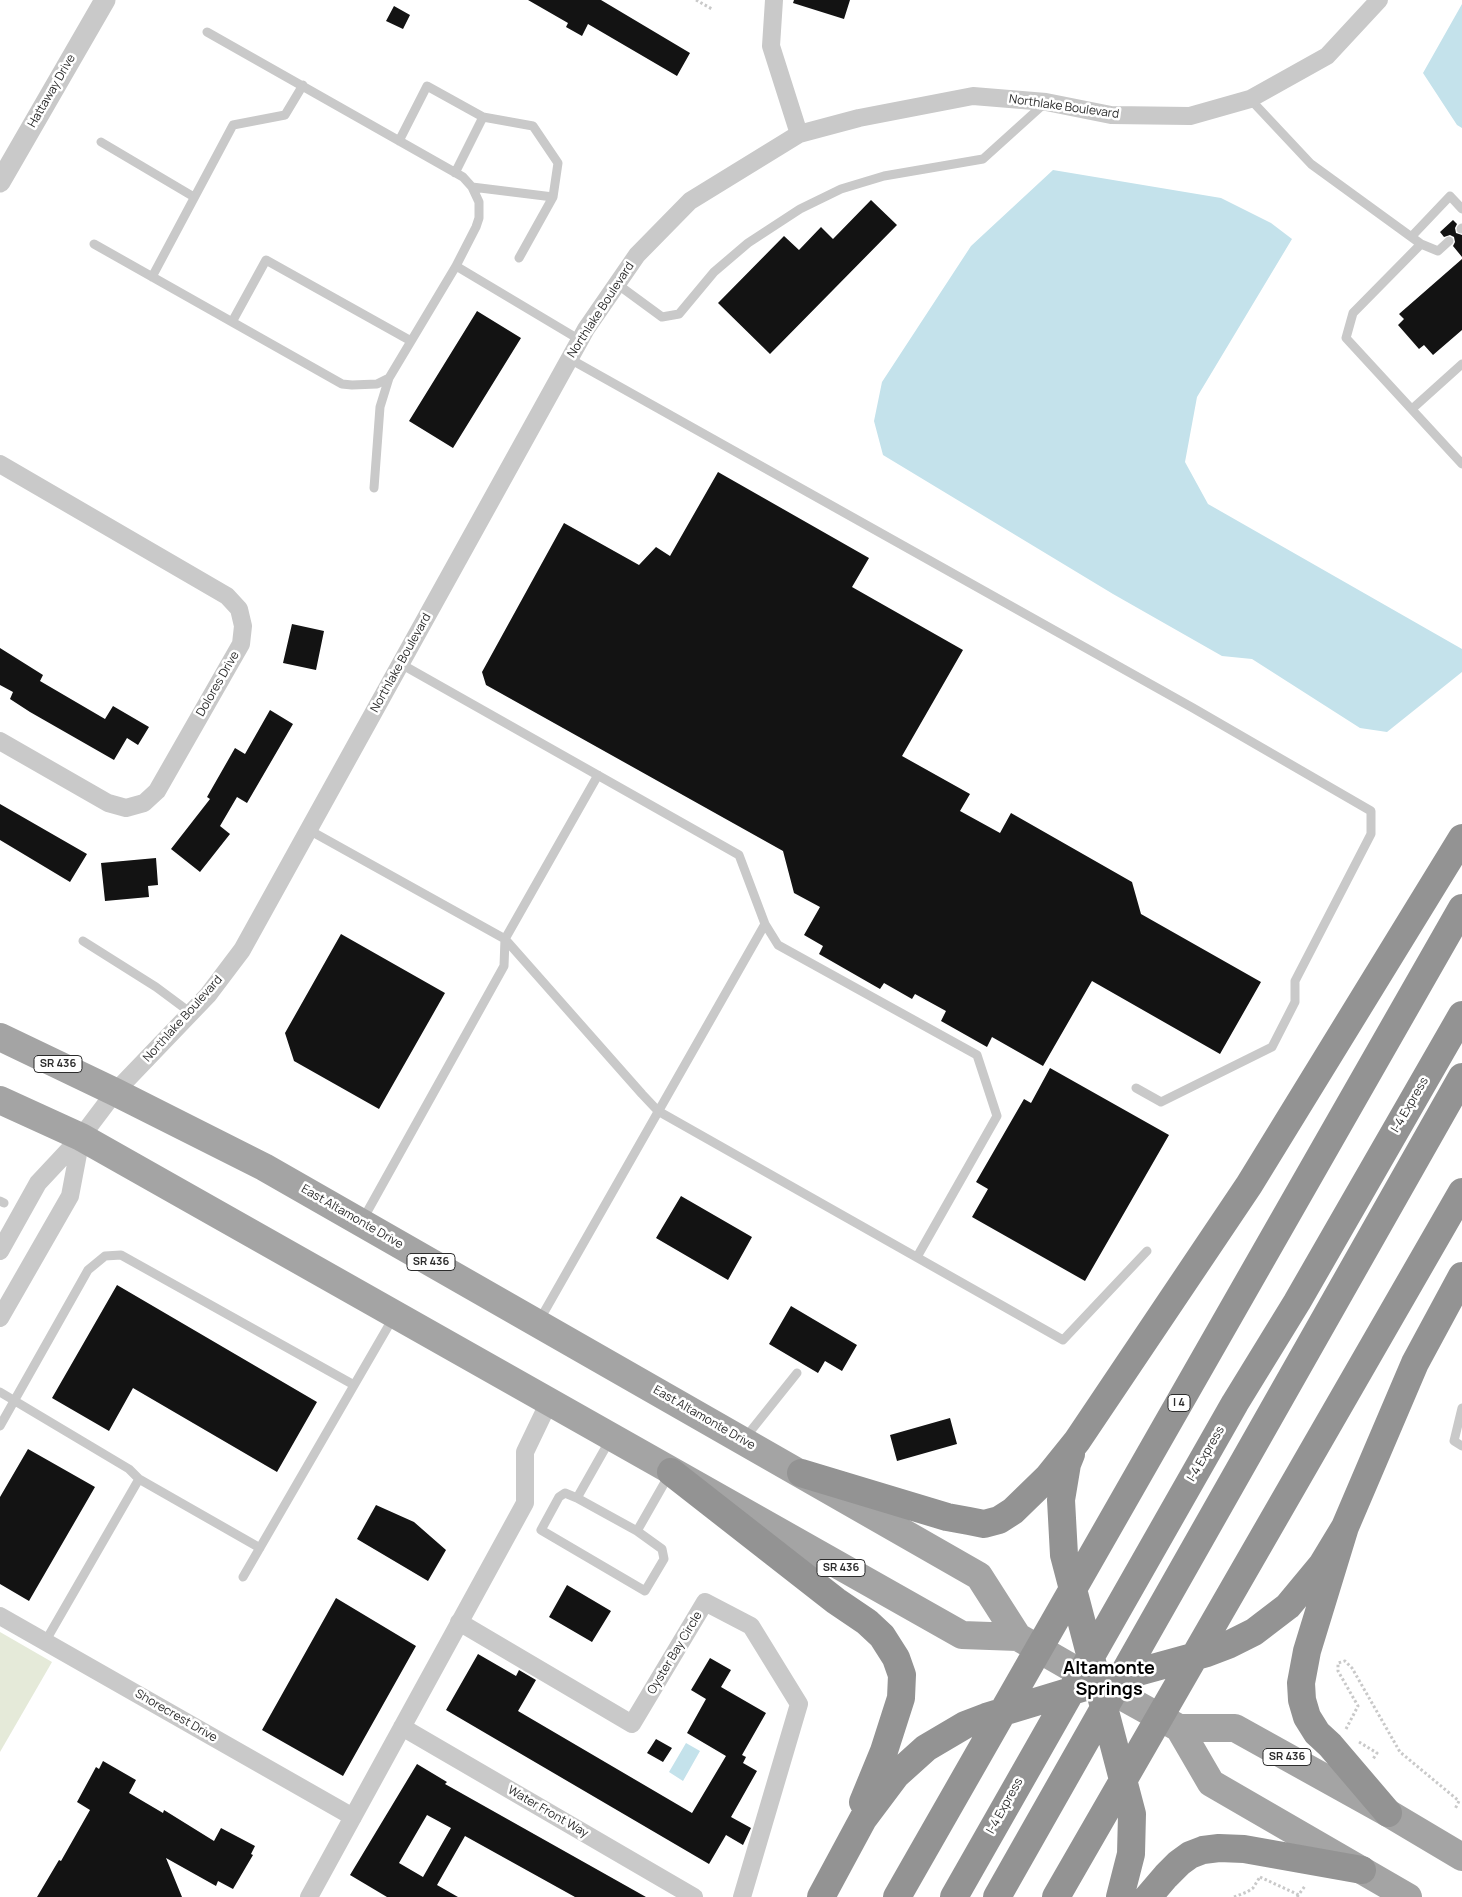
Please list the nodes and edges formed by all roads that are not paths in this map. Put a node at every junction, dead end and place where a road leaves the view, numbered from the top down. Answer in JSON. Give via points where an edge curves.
{"nodes":[{"id":1,"x":105,"y":0,"type":"edge"},
{"id":2,"x":774,"y":0,"type":"edge"},
{"id":3,"x":1379,"y":0,"type":"edge"},
{"id":4,"x":207,"y":32,"type":"dead end"},
{"id":5,"x":302,"y":85,"type":"junction"},
{"id":6,"x":1250,"y":99,"type":"junction"},
{"id":7,"x":1046,"y":102,"type":"junction"},
{"id":8,"x":483,"y":117,"type":"junction"},
{"id":9,"x":799,"y":134,"type":"junction"},
{"id":10,"x":399,"y":141,"type":"junction"},
{"id":11,"x":101,"y":142,"type":"dead end"},
{"id":12,"x":455,"y":173,"type":"junction"},
{"id":13,"x":0,"y":182,"type":"edge"},
{"id":14,"x":472,"y":187,"type":"junction"},
{"id":15,"x":553,"y":197,"type":"junction"},
{"id":16,"x":194,"y":198,"type":"junction"},
{"id":17,"x":1462,"y":209,"type":"edge"},
{"id":18,"x":1412,"y":236,"type":"junction"},
{"id":19,"x":1449,"y":242,"type":"dead end"},
{"id":20,"x":94,"y":244,"type":"dead end"},
{"id":21,"x":1421,"y":244,"type":"junction"},
{"id":22,"x":519,"y":258,"type":"dead end"},
{"id":23,"x":456,"y":266,"type":"junction"},
{"id":24,"x":152,"y":277,"type":"junction"},
{"id":25,"x":617,"y":284,"type":"junction"},
{"id":26,"x":232,"y":322,"type":"junction"},
{"id":27,"x":580,"y":340,"type":"junction"},
{"id":28,"x":411,"y":341,"type":"junction"},
{"id":29,"x":570,"y":359,"type":"junction"},
{"id":30,"x":1462,"y":364,"type":"edge"},
{"id":31,"x":389,"y":378,"type":"junction"},
{"id":32,"x":1412,"y":409,"type":"junction"},
{"id":33,"x":0,"y":464,"type":"edge"},
{"id":34,"x":1462,"y":464,"type":"edge"},
{"id":35,"x":374,"y":488,"type":"dead end"},
{"id":36,"x":401,"y":664,"type":"junction"},
{"id":37,"x":0,"y":741,"type":"edge"},
{"id":38,"x":598,"y":775,"type":"junction"},
{"id":39,"x":309,"y":830,"type":"junction"},
{"id":40,"x":1462,"y":838,"type":"edge"},
{"id":41,"x":1462,"y":908,"type":"edge"},
{"id":42,"x":765,"y":924,"type":"junction"},
{"id":43,"x":505,"y":939,"type":"junction"},
{"id":44,"x":82,"y":941,"type":"dead end"},
{"id":45,"x":191,"y":1013,"type":"junction"},
{"id":46,"x":1462,"y":1014,"type":"edge"},
{"id":47,"x":0,"y":1036,"type":"edge"},
{"id":48,"x":1462,"y":1077,"type":"edge"},
{"id":49,"x":1136,"y":1088,"type":"dead end"},
{"id":50,"x":116,"y":1092,"type":"junction"},
{"id":51,"x":0,"y":1100,"type":"edge"},
{"id":52,"x":658,"y":1111,"type":"junction"},
{"id":53,"x":81,"y":1138,"type":"junction"},
{"id":54,"x":1462,"y":1192,"type":"edge"},
{"id":55,"x":361,"y":1222,"type":"junction"},
{"id":56,"x":0,"y":1251,"type":"edge"},
{"id":57,"x":1147,"y":1252,"type":"dead end"},
{"id":58,"x":917,"y":1257,"type":"junction"},
{"id":59,"x":1462,"y":1276,"type":"edge"},
{"id":60,"x":394,"y":1315,"type":"junction"},
{"id":61,"x":0,"y":1318,"type":"edge"},
{"id":62,"x":538,"y":1323,"type":"junction"},
{"id":63,"x":797,"y":1373,"type":"dead end"},
{"id":64,"x":354,"y":1385,"type":"junction"},
{"id":65,"x":0,"y":1392,"type":"edge"},
{"id":66,"x":15,"y":1400,"type":"junction"},
{"id":67,"x":548,"y":1402,"type":"junction"},
{"id":68,"x":1462,"y":1408,"type":"edge"},
{"id":69,"x":0,"y":1426,"type":"edge"},
{"id":70,"x":611,"y":1438,"type":"junction"},
{"id":71,"x":743,"y":1440,"type":"junction"},
{"id":72,"x":1077,"y":1441,"type":"junction"},
{"id":73,"x":1462,"y":1446,"type":"edge"},
{"id":74,"x":671,"y":1472,"type":"junction"},
{"id":75,"x":801,"y":1473,"type":"junction"},
{"id":76,"x":139,"y":1479,"type":"junction"},
{"id":77,"x":577,"y":1498,"type":"junction"},
{"id":78,"x":1345,"y":1527,"type":"junction"},
{"id":79,"x":637,"y":1531,"type":"junction"},
{"id":80,"x":260,"y":1548,"type":"junction"},
{"id":81,"x":243,"y":1577,"type":"dead end"},
{"id":82,"x":0,"y":1616,"type":"edge"},
{"id":83,"x":460,"y":1622,"type":"junction"},
{"id":84,"x":1018,"y":1637,"type":"junction"},
{"id":85,"x":46,"y":1642,"type":"junction"},
{"id":86,"x":1098,"y":1683,"type":"junction"},
{"id":87,"x":402,"y":1727,"type":"junction"},
{"id":88,"x":1179,"y":1728,"type":"junction"},
{"id":89,"x":1388,"y":1813,"type":"junction"},
{"id":90,"x":353,"y":1817,"type":"junction"},
{"id":91,"x":853,"y":1837,"type":"junction"},
{"id":92,"x":1462,"y":1858,"type":"edge"},
{"id":93,"x":1362,"y":1870,"type":"junction"},
{"id":94,"x":312,"y":1896,"type":"edge"},
{"id":95,"x":694,"y":1897,"type":"edge"},
{"id":96,"x":742,"y":1897,"type":"edge"},
{"id":97,"x":821,"y":1897,"type":"edge"},
{"id":98,"x":897,"y":1897,"type":"edge"},
{"id":99,"x":954,"y":1897,"type":"edge"},
{"id":100,"x":997,"y":1897,"type":"edge"},
{"id":101,"x":1056,"y":1897,"type":"edge"},
{"id":102,"x":1120,"y":1897,"type":"edge"},
{"id":103,"x":1148,"y":1897,"type":"edge"},
{"id":104,"x":1407,"y":1897,"type":"edge"}],
"edges":[{"from":1,"to":13,"type":"street","name":"Hattaway Drive"},
{"from":2,"to":9,"type":"street","via":[[771,46]]},
{"from":3,"to":6,"type":"street","name":"Northlake Boulevard","via":[[1327,56]]},
{"from":4,"to":5,"type":"lane"},
{"from":5,"to":10,"type":"lane"},
{"from":5,"to":16,"type":"lane","via":[[284,115],[233,125]]},
{"from":6,"to":7,"type":"street","name":"Northlake Boulevard","via":[[1190,116],[1111,115]]},
{"from":6,"to":18,"type":"lane","via":[[1311,164]]},
{"from":7,"to":9,"type":"street","name":"Northlake Boulevard","via":[[973,96],[859,118]]},
{"from":7,"to":25,"type":"lane","via":[[983,159],[884,176],[841,189],[800,209],[748,243],[714,272],[679,314],[662,317]]},
{"from":8,"to":10,"type":"lane","via":[[427,86]]},
{"from":8,"to":12,"type":"lane"},
{"from":8,"to":15,"type":"lane","via":[[533,126],[558,163]]},
{"from":9,"to":25,"type":"street","name":"Northlake Boulevard","via":[[690,201],[637,255]]},
{"from":10,"to":12,"type":"lane"},
{"from":11,"to":16,"type":"lane"},
{"from":12,"to":14,"type":"lane"},
{"from":14,"to":15,"type":"lane"},
{"from":14,"to":23,"type":"lane","via":[[478,202],[478,218]]},
{"from":15,"to":22,"type":"lane"},
{"from":16,"to":24,"type":"lane"},
{"from":17,"to":18,"type":"lane","via":[[1450,196]]},
{"from":18,"to":21,"type":"lane"},
{"from":19,"to":21,"type":"lane","via":[[1438,251]]},
{"from":20,"to":24,"type":"lane"},
{"from":21,"to":32,"type":"lane","via":[[1353,313],[1346,338]]},
{"from":23,"to":27,"type":"lane"},
{"from":23,"to":28,"type":"lane"},
{"from":24,"to":26,"type":"lane"},
{"from":25,"to":27,"type":"street","name":"Northlake Boulevard"},
{"from":26,"to":28,"type":"lane","via":[[266,260]]},
{"from":26,"to":31,"type":"lane","via":[[342,384],[377,384]]},
{"from":27,"to":29,"type":"street","name":"Northlake Boulevard"},
{"from":28,"to":31,"type":"lane"},
{"from":29,"to":36,"type":"street","name":"Northlake Boulevard"},
{"from":29,"to":49,"type":"lane","via":[[1371,811],[1371,834],[1295,981],[1295,1002],[1272,1047],[1161,1102]]},
{"from":30,"to":32,"type":"lane"},
{"from":31,"to":35,"type":"lane","via":[[380,407]]},
{"from":32,"to":34,"type":"lane"},
{"from":33,"to":37,"type":"street","name":"Dolores Drive","via":[[227,596],[239,609],[243,626],[242,644],[157,791],[144,803],[126,808],[108,803]]},
{"from":36,"to":38,"type":"lane"},
{"from":36,"to":39,"type":"street","name":"Northlake Boulevard"},
{"from":38,"to":42,"type":"lane","via":[[739,855]]},
{"from":38,"to":43,"type":"lane"},
{"from":39,"to":43,"type":"lane"},
{"from":39,"to":45,"type":"street","name":"Northlake Boulevard","via":[[242,950]]},
{"from":40,"to":72,"type":"highway","via":[[1249,1185]]},
{"from":41,"to":98,"type":"highway","number":"I 4"},
{"from":42,"to":52,"type":"lane"},
{"from":42,"to":58,"type":"lane","via":[[778,945],[977,1055],[997,1116]]},
{"from":43,"to":52,"type":"lane"},
{"from":43,"to":55,"type":"lane","via":[[504,966]]},
{"from":44,"to":45,"type":"lane"},
{"from":45,"to":50,"type":"street","name":"Northlake Boulevard"},
{"from":46,"to":99,"type":"highway","name":"I-4 Express","via":[[1297,1302],[1235,1403]]},
{"from":47,"to":50,"type":"main road","name":"East Altamonte Drive","number":"SR 436"},
{"from":48,"to":100,"type":"highway"},
{"from":50,"to":53,"type":"street","name":"Northlake Boulevard"},
{"from":50,"to":55,"type":"main road","name":"East Altamonte Drive","number":"SR 436","via":[[264,1167]]},
{"from":51,"to":53,"type":"main road","number":"SR 436"},
{"from":52,"to":58,"type":"lane"},
{"from":52,"to":62,"type":"lane"},
{"from":53,"to":56,"type":"street","name":"Northlake Boulevard","via":[[38,1183]]},
{"from":53,"to":60,"type":"main road","number":"SR 436"},
{"from":53,"to":61,"type":"street","via":[[70,1196]]},
{"from":54,"to":101,"type":"highway"},
{"from":55,"to":62,"type":"main road","name":"East Altamonte Drive","number":"SR 436"},
{"from":57,"to":58,"type":"lane","via":[[1063,1340]]},
{"from":59,"to":78,"type":"highway","via":[[1416,1363]]},
{"from":60,"to":64,"type":"lane"},
{"from":60,"to":67,"type":"main road","number":"SR 436"},
{"from":62,"to":71,"type":"main road","name":"East Altamonte Drive","number":"SR 436"},
{"from":63,"to":71,"type":"lane"},
{"from":64,"to":66,"type":"lane","via":[[121,1255],[104,1256],[88,1270]]},
{"from":64,"to":80,"type":"lane"},
{"from":65,"to":66,"type":"lane"},
{"from":66,"to":69,"type":"lane"},
{"from":66,"to":76,"type":"lane","via":[[129,1469]]},
{"from":67,"to":70,"type":"main road","number":"SR 436"},
{"from":67,"to":83,"type":"street","via":[[525,1452],[525,1503]]},
{"from":68,"to":73,"type":"lane","via":[[1454,1441]]},
{"from":70,"to":74,"type":"main road","number":"SR 436"},
{"from":70,"to":77,"type":"lane"},
{"from":71,"to":75,"type":"main road","name":"East Altamonte Drive","number":"SR 436"},
{"from":72,"to":75,"type":"highway","via":[[1048,1477],[1013,1511],[984,1524],[947,1517]]},
{"from":72,"to":86,"type":"highway","via":[[1067,1464],[1061,1500],[1064,1555]]},
{"from":74,"to":79,"type":"lane"},
{"from":74,"to":84,"type":"main road","number":"SR 436","via":[[962,1636]]},
{"from":74,"to":91,"type":"highway","via":[[867,1622],[882,1636],[896,1658],[902,1675],[902,1698],[866,1792]]},
{"from":75,"to":84,"type":"main road","number":"SR 436","via":[[979,1576]]},
{"from":76,"to":80,"type":"lane"},
{"from":76,"to":85,"type":"lane"},
{"from":77,"to":79,"type":"lane"},
{"from":77,"to":79,"type":"lane","via":[[565,1493],[559,1497],[541,1530],[645,1591],[664,1559],[662,1549]]},
{"from":78,"to":86,"type":"highway","via":[[1322,1565],[1288,1606],[1254,1632],[1207,1654]]},
{"from":78,"to":89,"type":"highway","via":[[1307,1651],[1302,1700],[1317,1733]]},
{"from":80,"to":81,"type":"lane"},
{"from":82,"to":85,"type":"street","name":"Shorecrest Drive"},
{"from":83,"to":87,"type":"street"},
{"from":83,"to":96,"type":"street","name":"Oyster Bay Circle","via":[[632,1724],[705,1602],[750,1626],[799,1704]]},
{"from":84,"to":86,"type":"main road","number":"SR 436"},
{"from":85,"to":90,"type":"street","name":"Shorecrest Drive"},
{"from":86,"to":88,"type":"main road","number":"SR 436"},
{"from":86,"to":91,"type":"highway","via":[[965,1725],[926,1748],[896,1775]]},
{"from":86,"to":102,"type":"highway","via":[[1132,1814],[1131,1854]]},
{"from":87,"to":90,"type":"street"},
{"from":87,"to":95,"type":"street","name":"Water Front Way"},
{"from":88,"to":89,"type":"main road","number":"SR 436","via":[[1235,1728]]},
{"from":88,"to":93,"type":"main road","via":[[1211,1783]]},
{"from":89,"to":92,"type":"main road","number":"SR 436"},
{"from":90,"to":94,"type":"street"},
{"from":91,"to":97,"type":"highway"},
{"from":93,"to":103,"type":"highway","via":[[1244,1849],[1203,1850],[1179,1863]]},
{"from":93,"to":104,"type":"main road"}]}
